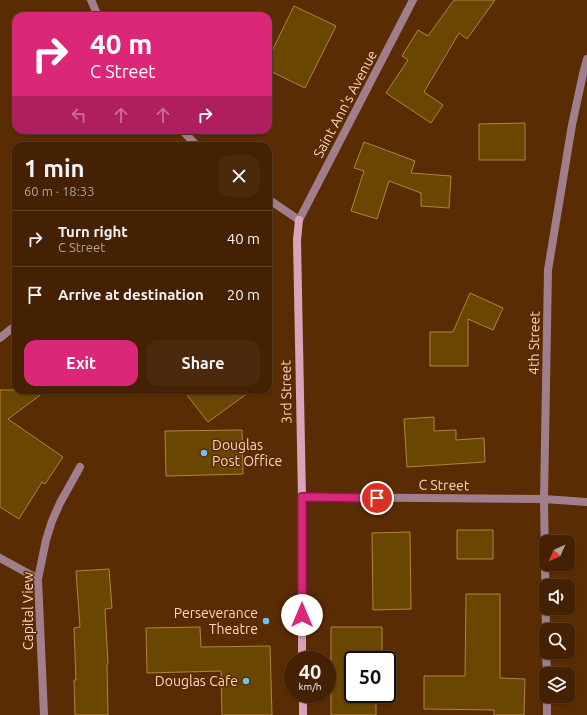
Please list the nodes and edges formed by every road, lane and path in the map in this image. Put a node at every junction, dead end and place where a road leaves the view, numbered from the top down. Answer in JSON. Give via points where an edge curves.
{"nodes":[{"id":1,"x":92,"y":0,"type":"edge"},
{"id":2,"x":413,"y":0,"type":"edge"},
{"id":3,"x":96,"y":12,"type":"edge"},
{"id":4,"x":587,"y":59,"type":"edge"},
{"id":5,"x":186,"y":134,"type":"edge"},
{"id":6,"x":193,"y":142,"type":"edge"},
{"id":7,"x":272,"y":202,"type":"edge"},
{"id":8,"x":299,"y":220,"type":"junction"},
{"id":9,"x":12,"y":328,"type":"edge"},
{"id":10,"x":0,"y":338,"type":"edge"},
{"id":11,"x":80,"y":467,"type":"dead end"},
{"id":12,"x":302,"y":497,"type":"junction"},
{"id":13,"x":544,"y":499,"type":"junction"},
{"id":14,"x":587,"y":502,"type":"edge"},
{"id":15,"x":0,"y":558,"type":"edge"},
{"id":16,"x":38,"y":579,"type":"junction"},
{"id":17,"x":546,"y":623,"type":"edge"},
{"id":18,"x":302,"y":651,"type":"edge"},
{"id":19,"x":303,"y":703,"type":"edge"},
{"id":20,"x":547,"y":703,"type":"edge"},
{"id":21,"x":44,"y":715,"type":"edge"},
{"id":22,"x":303,"y":715,"type":"edge"},
{"id":23,"x":548,"y":715,"type":"edge"}],
"edges":[{"from":1,"to":3,"type":"street"},
{"from":2,"to":8,"type":"street","name":"Saint Ann's Avenue"},
{"from":4,"to":13,"type":"street","name":"4th Street","via":[[572,125],[548,270]]},
{"from":5,"to":6,"type":"street"},
{"from":7,"to":8,"type":"street"},
{"from":8,"to":12,"type":"main road","name":"3rd Street","via":[[297,240]]},
{"from":9,"to":10,"type":"street"},
{"from":11,"to":16,"type":"street","name":"Capital View","via":[[52,521]]},
{"from":12,"to":13,"type":"street","name":"C Street"},
{"from":12,"to":18,"type":"main road","name":"3rd Street"},
{"from":13,"to":14,"type":"street","name":"C Street"},
{"from":13,"to":17,"type":"street","name":"4th Street"},
{"from":15,"to":16,"type":"street"},
{"from":16,"to":21,"type":"street","name":"Capital View"},
{"from":19,"to":22,"type":"main road"},
{"from":20,"to":23,"type":"street"}]}
